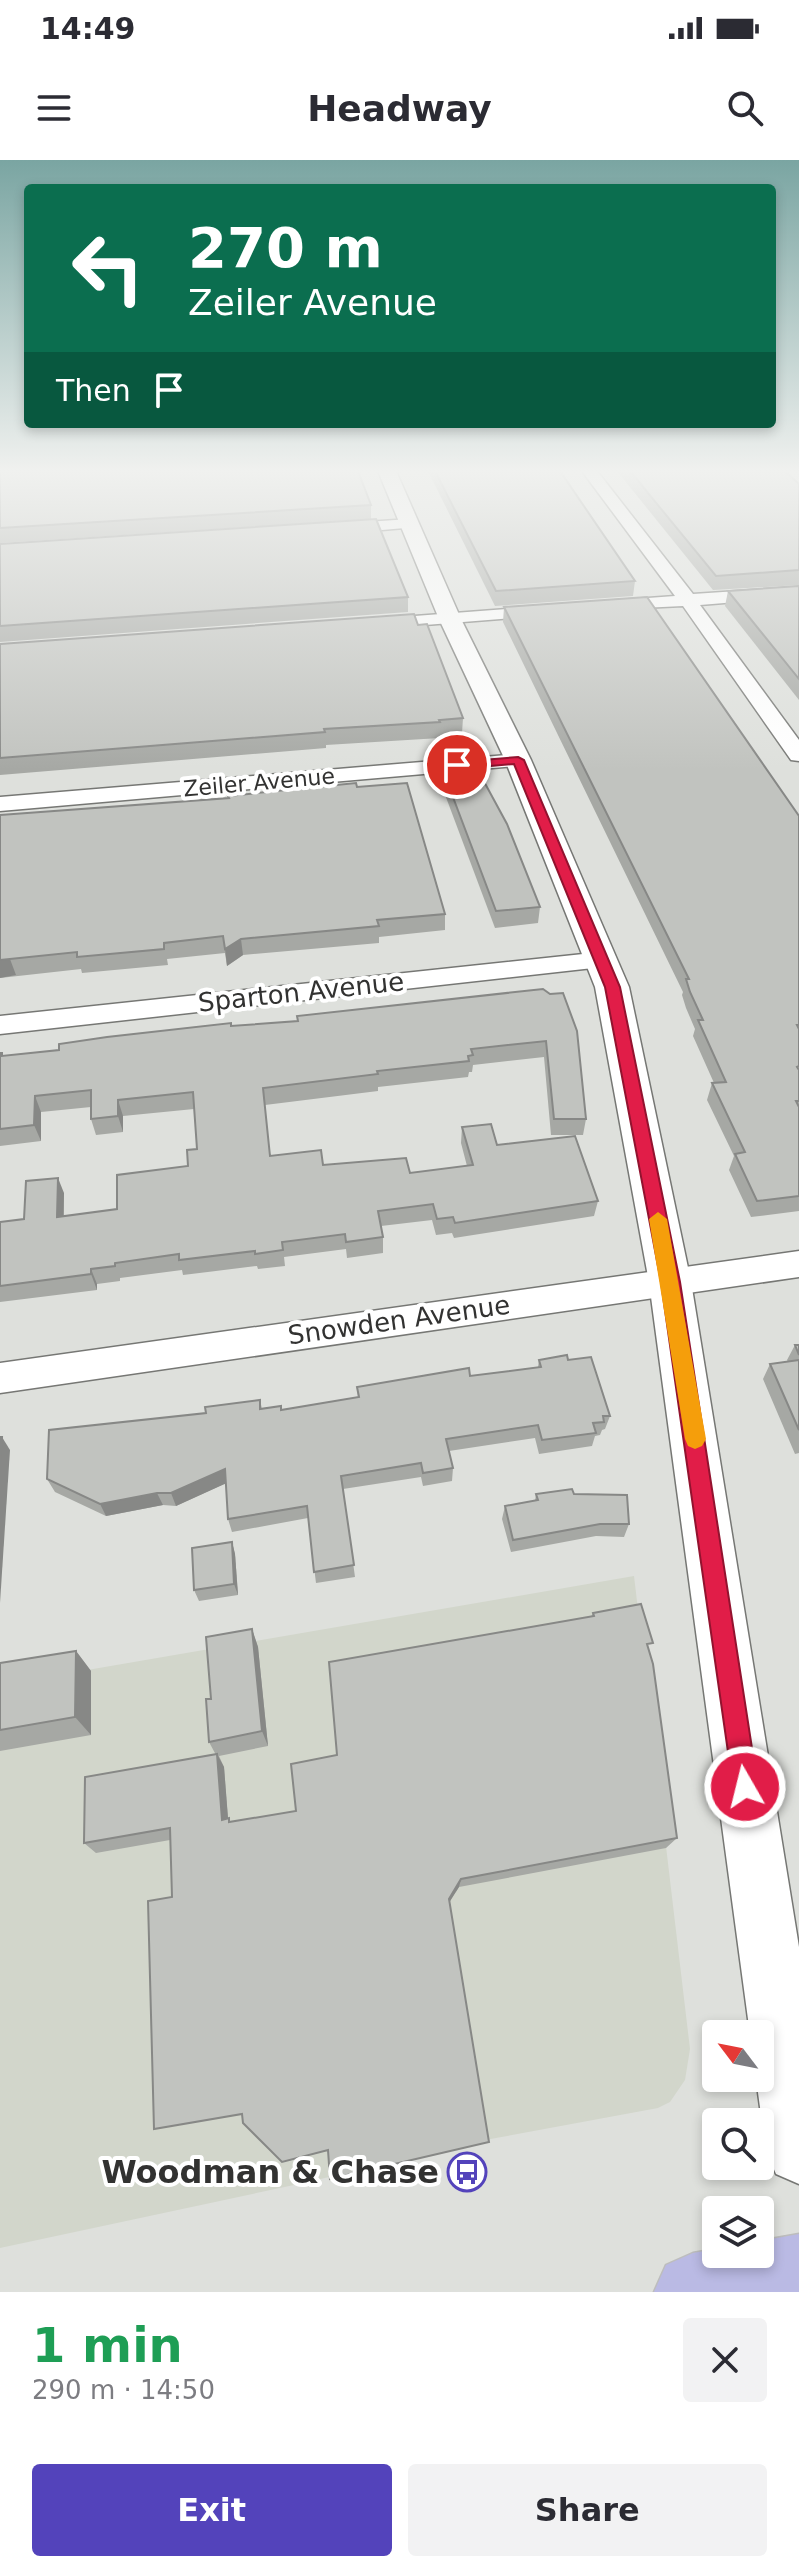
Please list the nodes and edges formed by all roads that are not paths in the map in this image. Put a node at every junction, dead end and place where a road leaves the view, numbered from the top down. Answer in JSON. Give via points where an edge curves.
{"nodes":[{"id":1,"x":430,"y":570,"type":"edge"},
{"id":2,"x":665,"y":570,"type":"edge"},
{"id":3,"x":799,"y":592,"type":"edge"},
{"id":4,"x":687,"y":599,"type":"junction"},
{"id":5,"x":592,"y":607,"type":"edge"},
{"id":6,"x":561,"y":610,"type":"edge"},
{"id":7,"x":450,"y":619,"type":"junction"},
{"id":8,"x":357,"y":626,"type":"edge"},
{"id":9,"x":799,"y":755,"type":"edge"},
{"id":10,"x":518,"y":760,"type":"junction"},
{"id":11,"x":0,"y":804,"type":"edge"},
{"id":12,"x":602,"y":960,"type":"junction"},
{"id":13,"x":0,"y":1025,"type":"edge"},
{"id":14,"x":799,"y":1264,"type":"edge"},
{"id":15,"x":670,"y":1282,"type":"junction"},
{"id":16,"x":0,"y":1378,"type":"edge"},
{"id":17,"x":799,"y":2151,"type":"edge"},
{"id":18,"x":799,"y":2272,"type":"edge"},
{"id":19,"x":693,"y":2292,"type":"edge"}],
"edges":[{"from":1,"to":7,"type":"street"},
{"from":2,"to":4,"type":"street"},
{"from":3,"to":4,"type":"street"},
{"from":4,"to":5,"type":"street"},
{"from":4,"to":9,"type":"street"},
{"from":6,"to":7,"type":"street"},
{"from":7,"to":8,"type":"street"},
{"from":7,"to":10,"type":"street"},
{"from":10,"to":11,"type":"street","name":"Zeiler Avenue"},
{"from":10,"to":12,"type":"street"},
{"from":12,"to":13,"type":"street","name":"Sparton Avenue"},
{"from":12,"to":15,"type":"street","via":[[612,987]]},
{"from":14,"to":15,"type":"street","name":"Snowden Avenue"},
{"from":15,"to":16,"type":"street","name":"Snowden Avenue"},
{"from":15,"to":17,"type":"street"},
{"from":18,"to":19,"type":"main road"}]}
